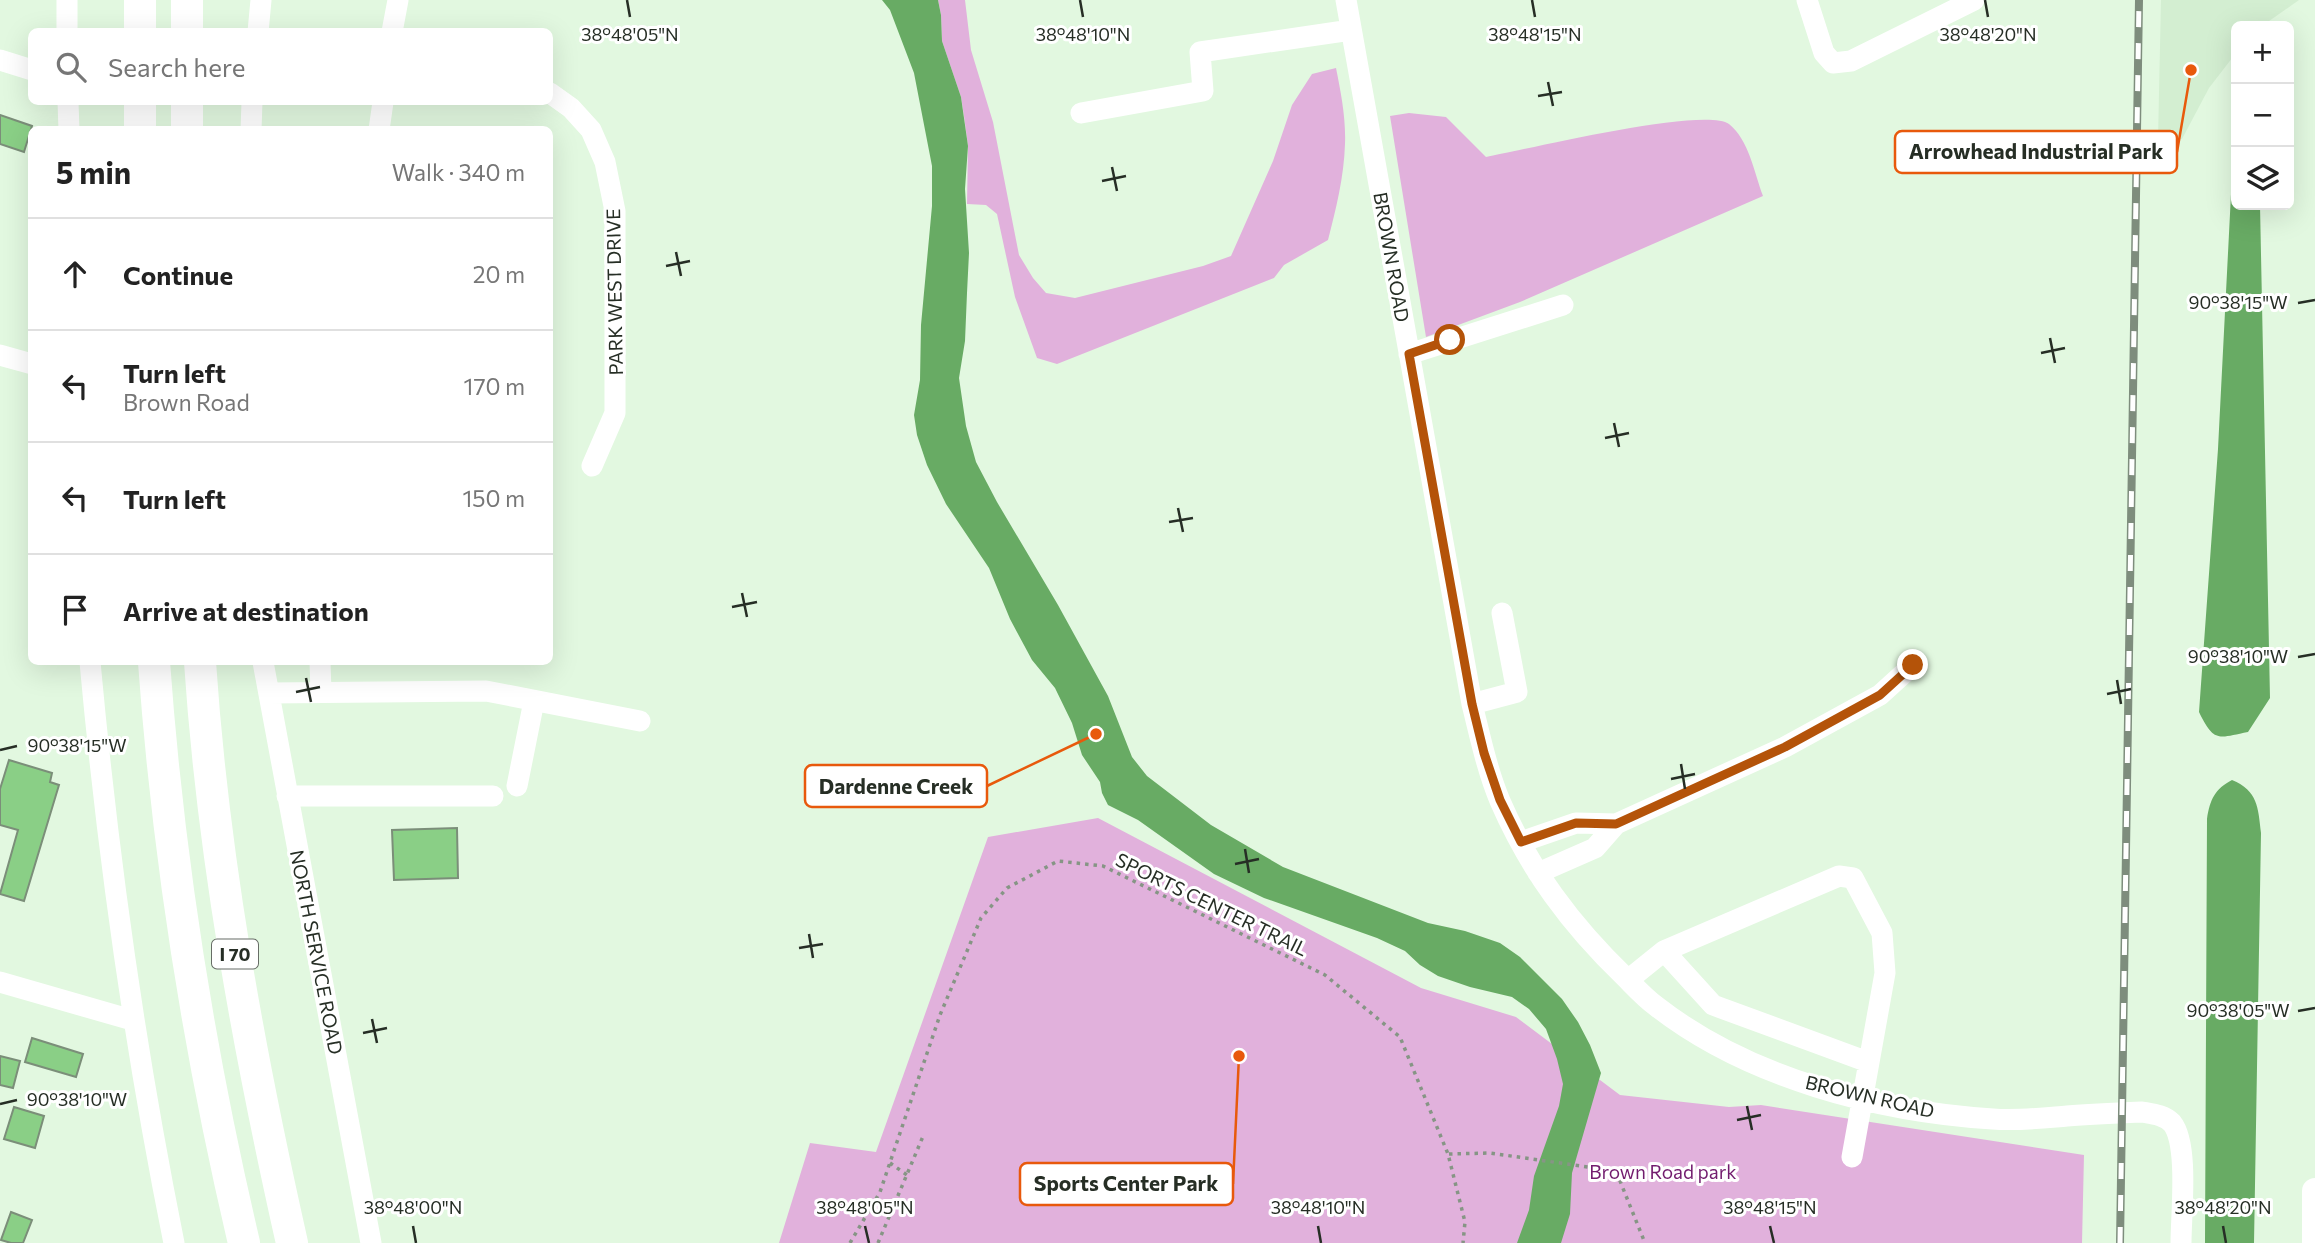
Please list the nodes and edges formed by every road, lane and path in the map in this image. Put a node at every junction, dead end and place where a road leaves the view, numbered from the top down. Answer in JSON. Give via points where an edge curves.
{"nodes":[{"id":1,"x":67,"y":0,"type":"edge"},
{"id":2,"x":141,"y":0,"type":"edge"},
{"id":3,"x":187,"y":0,"type":"edge"},
{"id":4,"x":261,"y":0,"type":"edge"},
{"id":5,"x":398,"y":0,"type":"edge"},
{"id":6,"x":1346,"y":0,"type":"edge"},
{"id":7,"x":1807,"y":0,"type":"edge"},
{"id":8,"x":1974,"y":0,"type":"edge"},
{"id":9,"x":67,"y":28,"type":"edge"},
{"id":10,"x":140,"y":28,"type":"edge"},
{"id":11,"x":187,"y":28,"type":"edge"},
{"id":12,"x":258,"y":28,"type":"edge"},
{"id":13,"x":394,"y":28,"type":"edge"},
{"id":14,"x":1351,"y":30,"type":"junction"},
{"id":15,"x":0,"y":60,"type":"edge"},
{"id":16,"x":28,"y":69,"type":"edge"},
{"id":17,"x":553,"y":95,"type":"edge"},
{"id":18,"x":68,"y":105,"type":"edge"},
{"id":19,"x":140,"y":105,"type":"edge"},
{"id":20,"x":187,"y":105,"type":"edge"},
{"id":21,"x":252,"y":105,"type":"edge"},
{"id":22,"x":383,"y":105,"type":"edge"},
{"id":23,"x":1081,"y":113,"type":"dead end"},
{"id":24,"x":69,"y":126,"type":"edge"},
{"id":25,"x":140,"y":126,"type":"edge"},
{"id":26,"x":187,"y":126,"type":"edge"},
{"id":27,"x":251,"y":126,"type":"edge"},
{"id":28,"x":380,"y":126,"type":"edge"},
{"id":29,"x":1563,"y":305,"type":"dead end"},
{"id":30,"x":1409,"y":354,"type":"junction"},
{"id":31,"x":0,"y":355,"type":"edge"},
{"id":32,"x":28,"y":363,"type":"edge"},
{"id":33,"x":592,"y":466,"type":"dead end"},
{"id":34,"x":1502,"y":613,"type":"dead end"},
{"id":35,"x":90,"y":665,"type":"edge"},
{"id":36,"x":154,"y":665,"type":"edge"},
{"id":37,"x":200,"y":665,"type":"edge"},
{"id":38,"x":264,"y":665,"type":"edge"},
{"id":39,"x":320,"y":665,"type":"edge"},
{"id":40,"x":1913,"y":665,"type":"dead end"},
{"id":41,"x":321,"y":692,"type":"junction"},
{"id":42,"x":269,"y":693,"type":"junction"},
{"id":43,"x":534,"y":701,"type":"junction"},
{"id":44,"x":1472,"y":704,"type":"junction"},
{"id":45,"x":640,"y":722,"type":"dead end"},
{"id":46,"x":517,"y":786,"type":"dead end"},
{"id":47,"x":287,"y":796,"type":"junction"},
{"id":48,"x":493,"y":796,"type":"dead end"},
{"id":49,"x":1616,"y":824,"type":"junction"},
{"id":50,"x":1521,"y":842,"type":"junction"},
{"id":51,"x":1538,"y":873,"type":"junction"},
{"id":52,"x":1664,"y":951,"type":"junction"},
{"id":53,"x":1628,"y":980,"type":"junction"},
{"id":54,"x":0,"y":982,"type":"edge"},
{"id":55,"x":132,"y":1020,"type":"junction"},
{"id":56,"x":1868,"y":1062,"type":"junction"},
{"id":57,"x":1861,"y":1098,"type":"junction"},
{"id":58,"x":924,"y":1134,"type":"dead end"},
{"id":59,"x":1448,"y":1154,"type":"junction"},
{"id":60,"x":1852,"y":1157,"type":"dead end"},
{"id":61,"x":891,"y":1163,"type":"junction"},
{"id":62,"x":907,"y":1175,"type":"junction"},
{"id":63,"x":2315,"y":1191,"type":"edge"},
{"id":64,"x":174,"y":1243,"type":"edge"},
{"id":65,"x":244,"y":1243,"type":"edge"},
{"id":66,"x":292,"y":1243,"type":"edge"},
{"id":67,"x":371,"y":1243,"type":"edge"},
{"id":68,"x":850,"y":1243,"type":"edge"},
{"id":69,"x":878,"y":1243,"type":"edge"},
{"id":70,"x":1463,"y":1243,"type":"edge"},
{"id":71,"x":1645,"y":1243,"type":"edge"},
{"id":72,"x":2181,"y":1243,"type":"edge"},
{"id":73,"x":2315,"y":1243,"type":"edge"}],
"edges":[{"from":1,"to":9,"type":"street"},
{"from":2,"to":10,"type":"highway"},
{"from":3,"to":11,"type":"highway"},
{"from":4,"to":12,"type":"street"},
{"from":5,"to":13,"type":"street"},
{"from":6,"to":14,"type":"street","name":"BROWN ROAD"},
{"from":7,"to":8,"type":"street","via":[[1824,53],[1833,64],[1851,61]]},
{"from":14,"to":23,"type":"street","via":[[1200,52],[1203,91]]},
{"from":14,"to":30,"type":"street","name":"BROWN ROAD"},
{"from":15,"to":16,"type":"street"},
{"from":17,"to":33,"type":"street","name":"PARK WEST DRIVE","via":[[591,130],[605,162],[615,211],[615,413]]},
{"from":18,"to":24,"type":"street"},
{"from":19,"to":25,"type":"highway"},
{"from":20,"to":26,"type":"highway"},
{"from":21,"to":27,"type":"street"},
{"from":22,"to":28,"type":"street"},
{"from":29,"to":30,"type":"street"},
{"from":30,"to":44,"type":"street","name":"BROWN ROAD"},
{"from":31,"to":32,"type":"street"},
{"from":34,"to":44,"type":"street","via":[[1517,692]]},
{"from":35,"to":55,"type":"street"},
{"from":36,"to":65,"type":"highway","number":"I 70","via":[[194,994]]},
{"from":37,"to":66,"type":"highway","number":"I 70","via":[[239,980]]},
{"from":38,"to":42,"type":"street","name":"NORTH SERVICE ROAD"},
{"from":39,"to":41,"type":"street"},
{"from":40,"to":49,"type":"street","via":[[1880,695],[1785,747]]},
{"from":41,"to":42,"type":"street"},
{"from":41,"to":43,"type":"street","via":[[486,691]]},
{"from":42,"to":47,"type":"street","name":"NORTH SERVICE ROAD"},
{"from":43,"to":45,"type":"street"},
{"from":43,"to":46,"type":"street"},
{"from":44,"to":50,"type":"street","name":"BROWN ROAD","via":[[1500,800]]},
{"from":47,"to":48,"type":"street"},
{"from":47,"to":67,"type":"street","name":"NORTH SERVICE ROAD"},
{"from":49,"to":50,"type":"street","via":[[1576,823]]},
{"from":49,"to":51,"type":"street","via":[[1595,848]]},
{"from":50,"to":51,"type":"street","name":"BROWN ROAD"},
{"from":51,"to":53,"type":"street","name":"BROWN ROAD","via":[[1566,915]]},
{"from":52,"to":53,"type":"street"},
{"from":52,"to":56,"type":"street","via":[[1713,1005]]},
{"from":52,"to":56,"type":"street","via":[[1839,876],[1853,878],[1882,933],[1885,973]]},
{"from":53,"to":57,"type":"street","name":"BROWN ROAD","via":[[1666,1013],[1748,1061]]},
{"from":54,"to":55,"type":"street"},
{"from":55,"to":64,"type":"street"},
{"from":56,"to":57,"type":"street"},
{"from":57,"to":60,"type":"street"},
{"from":57,"to":72,"type":"street","name":"BROWN ROAD","via":[[1993,1119],[2157,1114],[2170,1121],[2179,1134]]},
{"from":58,"to":62,"type":"path"},
{"from":59,"to":61,"type":"path","name":"SPORTS CENTER TRAIL","via":[[1400,1037],[1325,975],[1103,866],[1058,861],[1007,888],[981,918],[940,1016]]},
{"from":59,"to":70,"type":"path","name":"SPORTS CENTER TRAIL","via":[[1465,1222]]},
{"from":59,"to":71,"type":"path","via":[[1490,1153],[1616,1171]]},
{"from":61,"to":62,"type":"path"},
{"from":61,"to":68,"type":"path","name":"SPORTS CENTER TRAIL"},
{"from":62,"to":69,"type":"path"},
{"from":63,"to":73,"type":"main road"}]}
